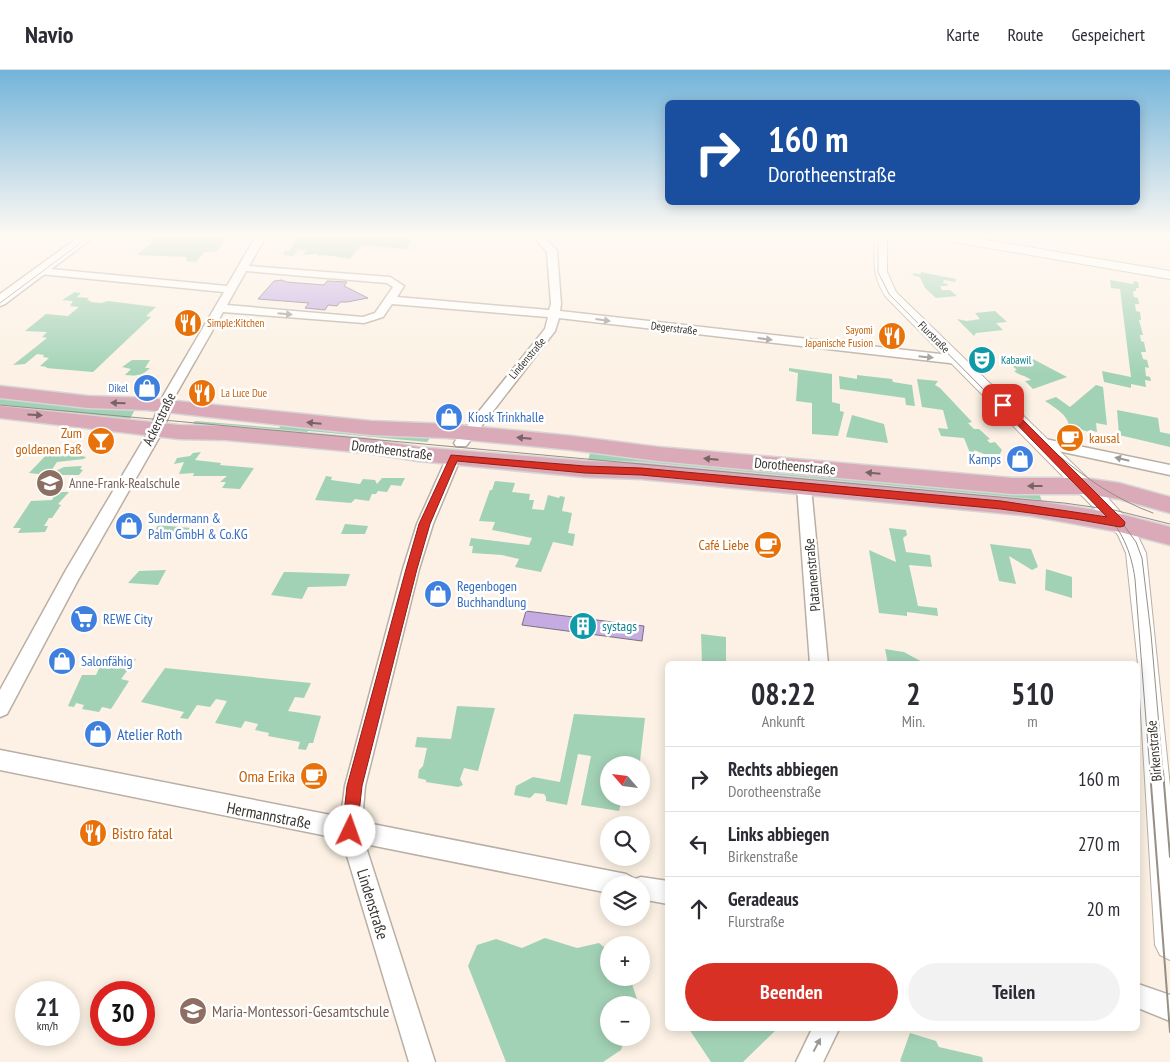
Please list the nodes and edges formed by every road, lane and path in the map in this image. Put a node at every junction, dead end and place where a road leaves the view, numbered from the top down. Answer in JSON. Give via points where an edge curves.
{"nodes":[{"id":1,"x":25,"y":282,"type":"edge"},
{"id":2,"x":159,"y":282,"type":"edge"},
{"id":3,"x":234,"y":282,"type":"edge"},
{"id":4,"x":393,"y":282,"type":"edge"},
{"id":5,"x":555,"y":282,"type":"edge"},
{"id":6,"x":883,"y":282,"type":"edge"},
{"id":7,"x":230,"y":289,"type":"junction"},
{"id":8,"x":389,"y":300,"type":"junction"},
{"id":9,"x":0,"y":301,"type":"edge"},
{"id":10,"x":219,"y":308,"type":"junction"},
{"id":11,"x":555,"y":314,"type":"junction"},
{"id":12,"x":958,"y":360,"type":"junction"},
{"id":13,"x":0,"y":392,"type":"edge"},
{"id":14,"x":166,"y":406,"type":"junction"},
{"id":15,"x":0,"y":412,"type":"edge"},
{"id":16,"x":285,"y":420,"type":"junction"},
{"id":17,"x":157,"y":429,"type":"junction"},
{"id":18,"x":1040,"y":443,"type":"junction"},
{"id":19,"x":461,"y":444,"type":"junction"},
{"id":20,"x":1170,"y":470,"type":"edge"},
{"id":21,"x":804,"y":486,"type":"junction"},
{"id":22,"x":1084,"y":486,"type":"junction"},
{"id":23,"x":1170,"y":505,"type":"edge"},
{"id":24,"x":1120,"y":523,"type":"junction"},
{"id":25,"x":1170,"y":536,"type":"edge"},
{"id":26,"x":819,"y":661,"type":"edge"},
{"id":27,"x":0,"y":708,"type":"edge"},
{"id":28,"x":0,"y":760,"type":"edge"},
{"id":29,"x":350,"y":831,"type":"junction"},
{"id":30,"x":600,"y":880,"type":"edge"},
{"id":31,"x":650,"y":890,"type":"edge"},
{"id":32,"x":665,"y":892,"type":"edge"},
{"id":33,"x":1170,"y":945,"type":"edge"},
{"id":34,"x":1140,"y":997,"type":"edge"},
{"id":35,"x":1170,"y":1008,"type":"edge"},
{"id":36,"x":825,"y":1031,"type":"edge"},
{"id":37,"x":422,"y":1062,"type":"edge"},
{"id":38,"x":808,"y":1062,"type":"edge"}],
"edges":[{"from":1,"to":9,"type":"main road"},
{"from":2,"to":7,"type":"street"},
{"from":3,"to":7,"type":"street","name":"Ackerstraße"},
{"from":4,"to":8,"type":"street","via":[[399,286]]},
{"from":5,"to":11,"type":"street","name":"Lindenstraße"},
{"from":6,"to":12,"type":"street","name":"Flurstraße"},
{"from":7,"to":10,"type":"street","name":"Ackerstraße"},
{"from":10,"to":8,"type":"street","one_way":true,"via":[[364,320],[379,315]]},
{"from":8,"to":11,"type":"street","name":"Degerstraße"},
{"from":10,"to":14,"type":"street","name":"Ackerstraße"},
{"from":11,"to":12,"type":"street","name":"Degerstraße","one_way":true},
{"from":11,"to":19,"type":"street","name":"Lindenstraße","via":[[546,336]]},
{"from":12,"to":18,"type":"street","name":"Flurstraße"},
{"from":14,"to":13,"type":"main road","name":"Dorotheenstraße","one_way":true},
{"from":14,"to":16,"type":"main road","name":"Dorotheenstraße"},
{"from":14,"to":17,"type":"street","name":"Ackerstraße"},
{"from":15,"to":17,"type":"main road","name":"Dorotheenstraße","one_way":true},
{"from":16,"to":17,"type":"main road","via":[[264,424],[183,417]]},
{"from":19,"to":16,"type":"main road","name":"Dorotheenstraße","one_way":true,"via":[[371,428]]},
{"from":17,"to":19,"type":"main road","name":"Dorotheenstraße","via":[[316,441]]},
{"from":17,"to":27,"type":"street","name":"Ackerstraße"},
{"from":20,"to":18,"type":"street","one_way":true},
{"from":18,"to":22,"type":"street","name":"Flurstraße"},
{"from":19,"to":21,"type":"main road","name":"Dorotheenstraße"},
{"from":22,"to":19,"type":"main road","name":"Dorotheenstraße","one_way":true,"via":[[1012,486],[658,454],[597,445]]},
{"from":19,"to":29,"type":"street","name":"Lindenstraße","via":[[425,524],[411,569],[355,786]]},
{"from":21,"to":24,"type":"main road","name":"Dorotheenstraße","via":[[1025,507]]},
{"from":21,"to":26,"type":"street","name":"Platanenstraße"},
{"from":22,"to":23,"type":"main road","name":"Dorotheenstraße","via":[[1119,491]]},
{"from":22,"to":24,"type":"street","name":"Birkenstraße"},
{"from":24,"to":25,"type":"main road","name":"Dorotheenstraße"},
{"from":24,"to":33,"type":"street","name":"Birkenstraße","via":[[1134,548],[1138,573]]},
{"from":28,"to":29,"type":"street","name":"Hermannstraße"},
{"from":29,"to":30,"type":"street","name":"Hermannstraße"},
{"from":29,"to":37,"type":"street","name":"Lindenstraße"},
{"from":31,"to":32,"type":"street"},
{"from":34,"to":35,"type":"street"},
{"from":38,"to":36,"type":"street","one_way":true}]}
